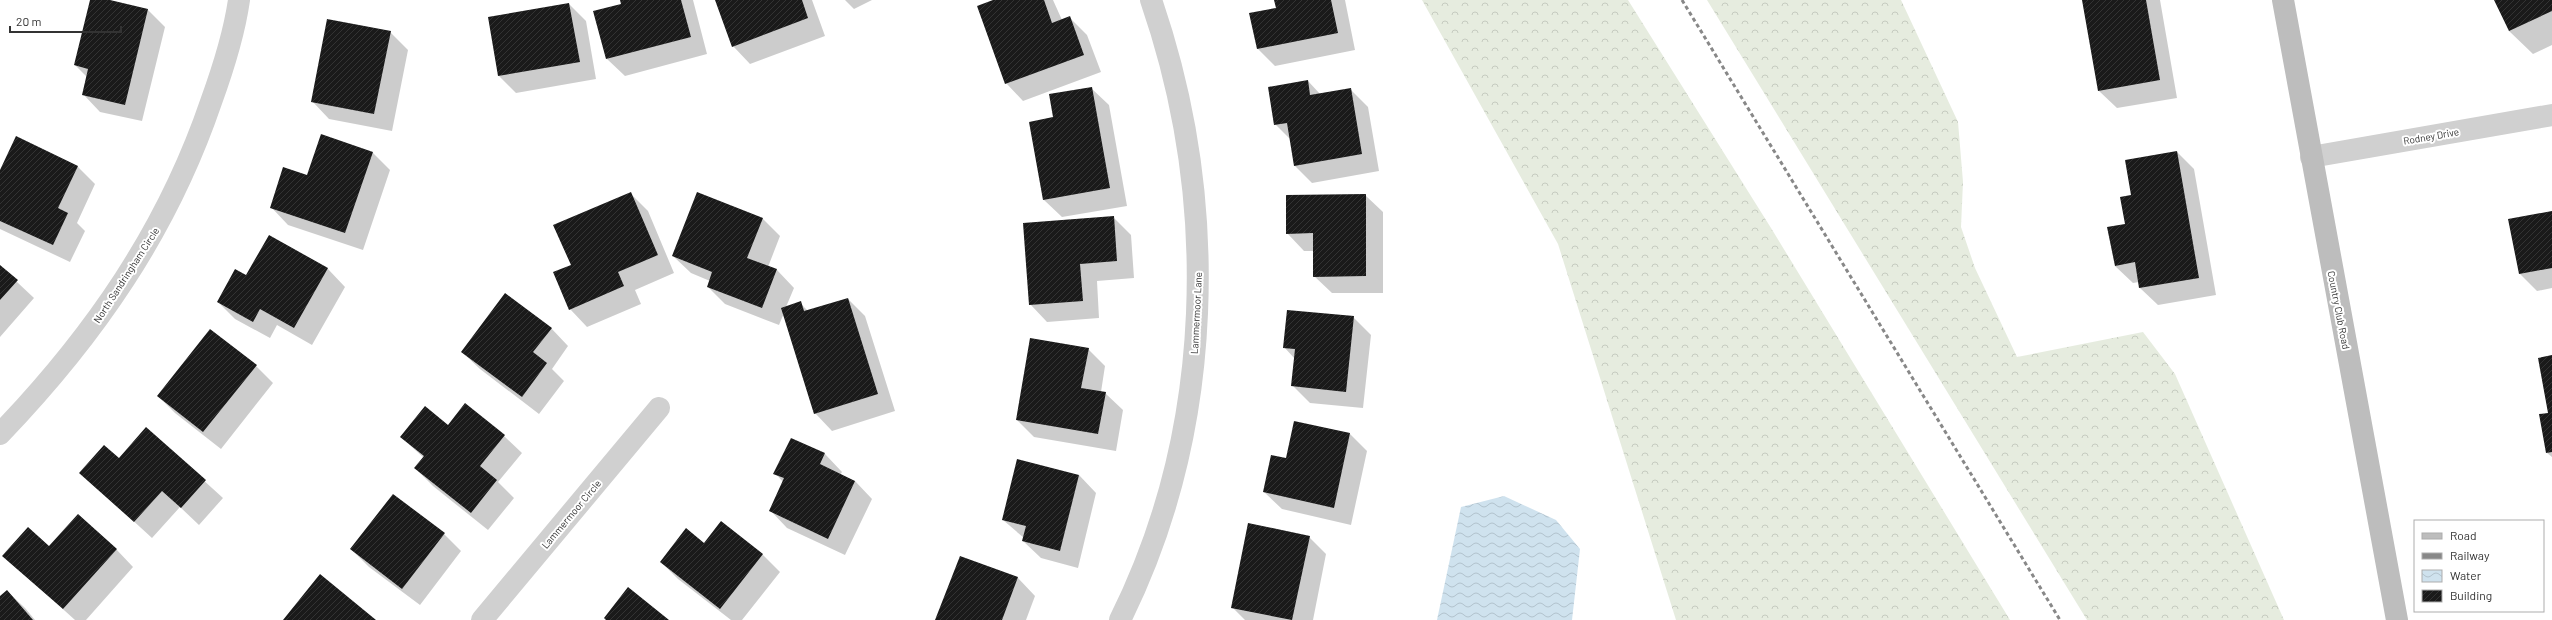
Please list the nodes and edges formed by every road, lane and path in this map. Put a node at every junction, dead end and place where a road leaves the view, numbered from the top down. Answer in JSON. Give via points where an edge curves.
{"nodes":[{"id":1,"x":239,"y":0,"type":"edge"},
{"id":2,"x":1151,"y":0,"type":"edge"},
{"id":3,"x":2283,"y":0,"type":"edge"},
{"id":4,"x":2552,"y":115,"type":"edge"},
{"id":5,"x":2311,"y":157,"type":"junction"},
{"id":6,"x":659,"y":408,"type":"dead end"},
{"id":7,"x":0,"y":434,"type":"edge"},
{"id":8,"x":482,"y":620,"type":"edge"},
{"id":9,"x":1120,"y":620,"type":"edge"},
{"id":10,"x":2397,"y":620,"type":"edge"}],
"edges":[{"from":1,"to":7,"type":"street","name":"North Sandringham Circle","via":[[221,74],[202,130],[159,224],[125,280],[68,359]]},
{"from":2,"to":9,"type":"street","name":"Lammermoor Lane","via":[[1178,93],[1192,165],[1198,241],[1198,302],[1192,376],[1174,471],[1150,550]]},
{"from":3,"to":5,"type":"main road","name":"Country Club Road"},
{"from":4,"to":5,"type":"street","name":"Rodney Drive"},
{"from":5,"to":10,"type":"main road","name":"Country Club Road"},
{"from":6,"to":8,"type":"street","name":"Lammermoor Circle"}]}
